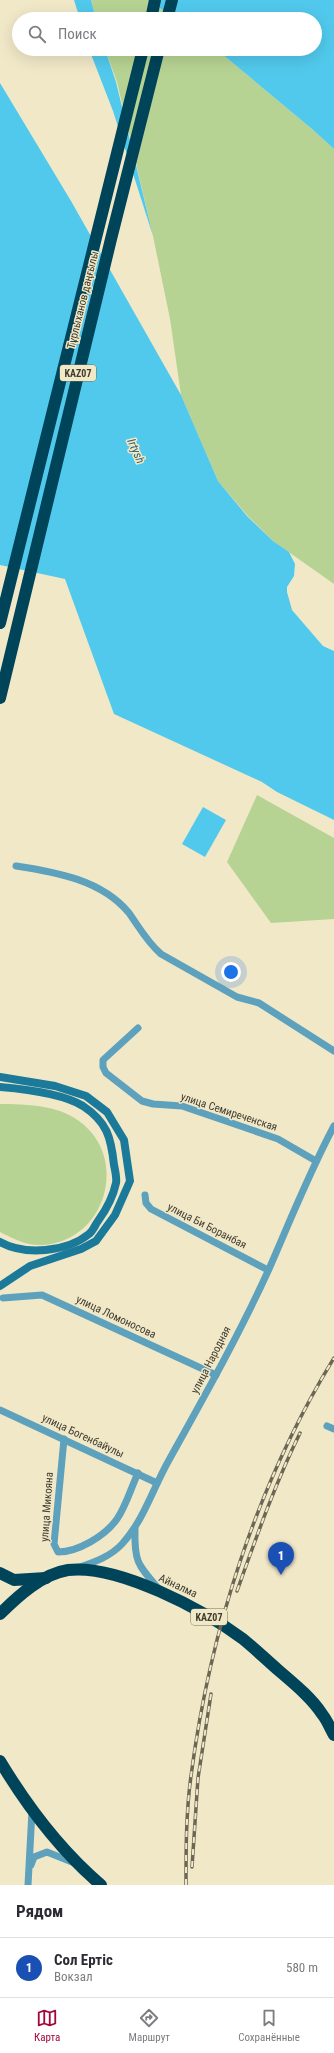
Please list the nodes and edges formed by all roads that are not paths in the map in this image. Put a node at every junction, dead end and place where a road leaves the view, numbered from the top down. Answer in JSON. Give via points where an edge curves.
{"nodes":[{"id":1,"x":155,"y":0,"type":"edge"},
{"id":2,"x":172,"y":0,"type":"edge"},
{"id":3,"x":152,"y":12,"type":"edge"},
{"id":4,"x":169,"y":12,"type":"edge"},
{"id":5,"x":141,"y":56,"type":"edge"},
{"id":6,"x":157,"y":56,"type":"edge"},
{"id":7,"x":0,"y":623,"type":"edge"},
{"id":8,"x":0,"y":698,"type":"edge"},
{"id":9,"x":16,"y":866,"type":"dead end"},
{"id":10,"x":138,"y":1028,"type":"dead end"},
{"id":11,"x":334,"y":1051,"type":"edge"},
{"id":12,"x":0,"y":1077,"type":"edge"},
{"id":13,"x":0,"y":1087,"type":"edge"},
{"id":14,"x":334,"y":1126,"type":"edge"},
{"id":15,"x":316,"y":1161,"type":"junction"},
{"id":16,"x":145,"y":1194,"type":"dead end"},
{"id":17,"x":0,"y":1242,"type":"edge"},
{"id":18,"x":268,"y":1270,"type":"junction"},
{"id":19,"x":0,"y":1286,"type":"edge"},
{"id":20,"x":3,"y":1298,"type":"dead end"},
{"id":21,"x":216,"y":1376,"type":"junction"},
{"id":22,"x":0,"y":1410,"type":"edge"},
{"id":23,"x":64,"y":1439,"type":"junction"},
{"id":24,"x":138,"y":1473,"type":"junction"},
{"id":25,"x":157,"y":1483,"type":"junction"},
{"id":26,"x":135,"y":1529,"type":"junction"},
{"id":27,"x":68,"y":1570,"type":"junction"},
{"id":28,"x":0,"y":1573,"type":"edge"},
{"id":29,"x":46,"y":1578,"type":"junction"},
{"id":30,"x":164,"y":1594,"type":"junction"},
{"id":31,"x":0,"y":1614,"type":"edge"},
{"id":32,"x":334,"y":1735,"type":"edge"},
{"id":33,"x":0,"y":1761,"type":"edge"},
{"id":34,"x":32,"y":1811,"type":"junction"},
{"id":35,"x":80,"y":1865,"type":"junction"},
{"id":36,"x":29,"y":1869,"type":"junction"},
{"id":37,"x":28,"y":1885,"type":"edge"},
{"id":38,"x":101,"y":1885,"type":"edge"}],
"edges":[{"from":1,"to":3,"type":"highway"},
{"from":2,"to":4,"type":"highway"},
{"from":5,"to":7,"type":"highway","name":"Тұрлыханов даңғылы","number":"KAZ07"},
{"from":6,"to":8,"type":"highway","name":"Тұрлыханов даңғылы","number":"KAZ07"},
{"from":9,"to":11,"type":"street","via":[[56,872],[102,890],[123,908],[161,954],[237,997],[259,1003]]},
{"from":10,"to":15,"type":"street","name":"улица Семиреченская","via":[[103,1060],[103,1067],[106,1073],[142,1101],[182,1106],[220,1119],[278,1139]]},
{"from":12,"to":19,"type":"main road","via":[[55,1086],[86,1096],[107,1112],[124,1140],[130,1180],[115,1215],[96,1241],[81,1249],[30,1266]]},
{"from":13,"to":17,"type":"main road","via":[[53,1095],[81,1105],[99,1118],[112,1141],[116,1182],[107,1210],[90,1233],[58,1248],[37,1251],[10,1247]]},
{"from":14,"to":15,"type":"street","name":"улица Народная"},
{"from":15,"to":18,"type":"street","name":"улица Народная"},
{"from":16,"to":18,"type":"street","name":"улица Би Боранбая","via":[[146,1203],[151,1209]]},
{"from":18,"to":21,"type":"street","name":"улица Народная"},
{"from":20,"to":21,"type":"street","name":"улица Ломоносова","via":[[42,1295]]},
{"from":21,"to":25,"type":"street","name":"улица Народная"},
{"from":22,"to":23,"type":"street","name":"улица Богенбайулы"},
{"from":23,"to":24,"type":"street","name":"улица Богенбайулы"},
{"from":23,"to":24,"type":"street","name":"улица Микояна","via":[[54,1544],[58,1552],[77,1548],[104,1532],[117,1519]]},
{"from":24,"to":25,"type":"street","name":"улица Богенбайулы"},
{"from":25,"to":26,"type":"street","name":"улица Народная"},
{"from":26,"to":27,"type":"street","name":"улица Народная","via":[[121,1546],[108,1556]]},
{"from":26,"to":30,"type":"street","via":[[135,1552],[139,1566]]},
{"from":27,"to":29,"type":"highway","name":"Айналма","number":"KAZ07"},
{"from":27,"to":30,"type":"highway","name":"Айналма","number":"KAZ07","via":[[119,1576]]},
{"from":28,"to":29,"type":"highway","number":"KAZ07","via":[[14,1580]]},
{"from":29,"to":31,"type":"highway","name":"Айналма","number":"KAZ07","via":[[13,1601]]},
{"from":30,"to":32,"type":"highway","name":"Айналма","number":"KAZ07","via":[[201,1612],[242,1639],[294,1684],[322,1713]]},
{"from":33,"to":34,"type":"highway"},
{"from":34,"to":35,"type":"highway"},
{"from":34,"to":36,"type":"street"},
{"from":35,"to":36,"type":"street","via":[[47,1852],[34,1857]]},
{"from":35,"to":38,"type":"highway"},
{"from":36,"to":37,"type":"street"}]}
